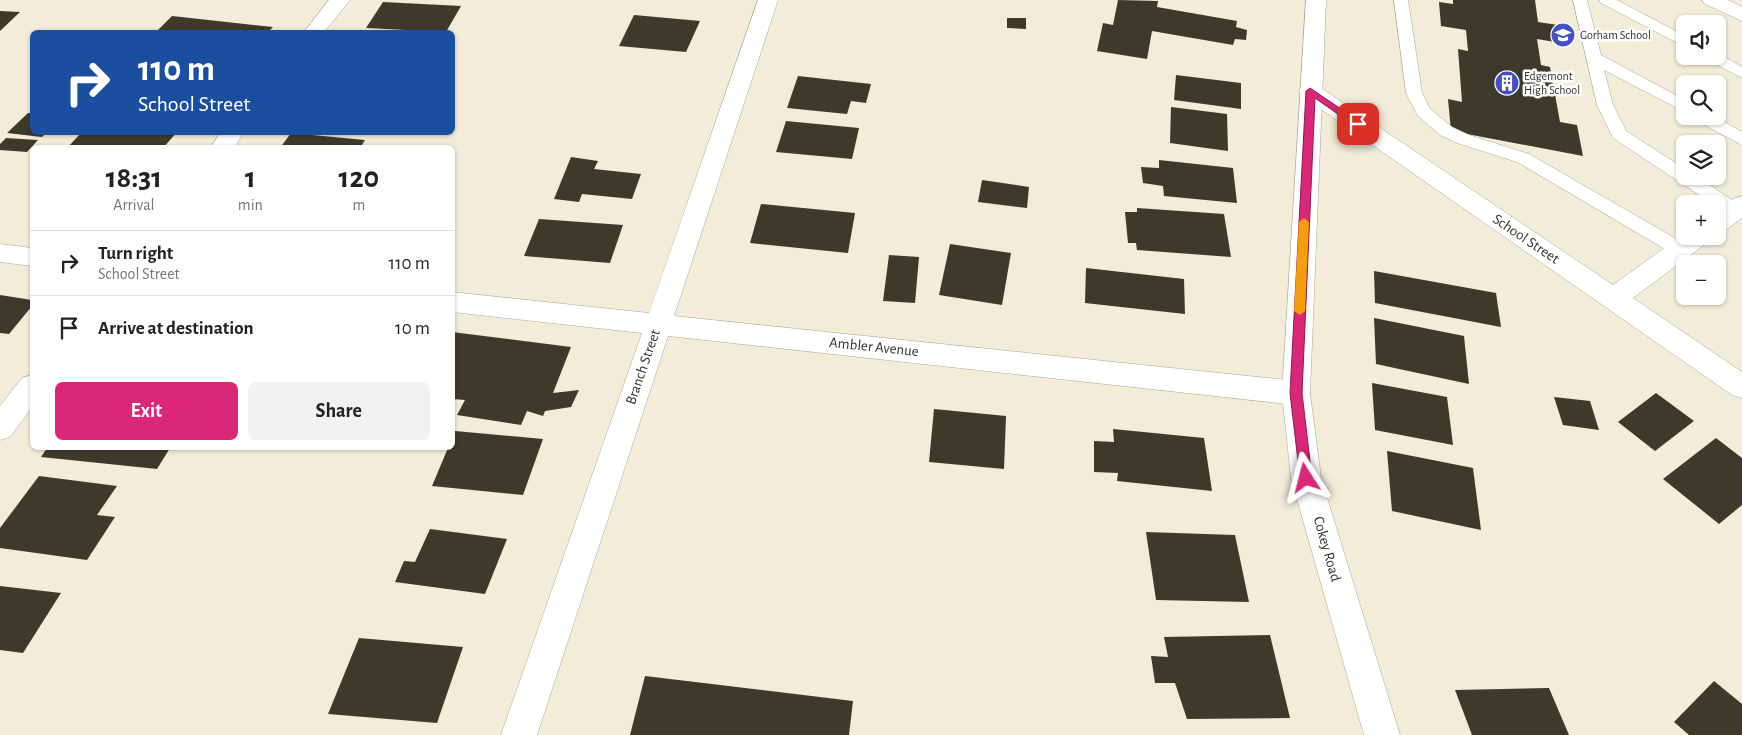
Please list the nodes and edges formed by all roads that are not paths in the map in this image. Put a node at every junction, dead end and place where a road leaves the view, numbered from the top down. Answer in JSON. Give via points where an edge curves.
{"nodes":[{"id":1,"x":340,"y":0,"type":"edge"},
{"id":2,"x":768,"y":0,"type":"edge"},
{"id":3,"x":1316,"y":0,"type":"edge"},
{"id":4,"x":1401,"y":0,"type":"edge"},
{"id":5,"x":1580,"y":0,"type":"edge"},
{"id":6,"x":1606,"y":0,"type":"edge"},
{"id":7,"x":1712,"y":0,"type":"edge"},
{"id":8,"x":1742,"y":15,"type":"edge"},
{"id":9,"x":316,"y":30,"type":"edge"},
{"id":10,"x":1676,"y":37,"type":"edge"},
{"id":11,"x":1595,"y":64,"type":"junction"},
{"id":12,"x":1726,"y":64,"type":"edge"},
{"id":13,"x":1742,"y":73,"type":"edge"},
{"id":14,"x":1310,"y":91,"type":"junction"},
{"id":15,"x":1676,"y":103,"type":"edge"},
{"id":16,"x":1717,"y":125,"type":"edge"},
{"id":17,"x":1742,"y":139,"type":"edge"},
{"id":18,"x":1731,"y":213,"type":"edge"},
{"id":19,"x":1676,"y":236,"type":"edge"},
{"id":20,"x":1687,"y":245,"type":"edge"},
{"id":21,"x":0,"y":253,"type":"edge"},
{"id":22,"x":30,"y":257,"type":"edge"},
{"id":23,"x":1613,"y":299,"type":"junction"},
{"id":24,"x":455,"y":302,"type":"edge"},
{"id":25,"x":658,"y":323,"type":"junction"},
{"id":26,"x":1742,"y":387,"type":"edge"},
{"id":27,"x":30,"y":389,"type":"edge"},
{"id":28,"x":1296,"y":393,"type":"junction"},
{"id":29,"x":0,"y":428,"type":"edge"},
{"id":30,"x":519,"y":735,"type":"edge"},
{"id":31,"x":1382,"y":735,"type":"edge"}],
"edges":[{"from":1,"to":9,"type":"street"},
{"from":2,"to":25,"type":"street","name":"Branch Street"},
{"from":3,"to":14,"type":"street","name":"Cokey Road"},
{"from":4,"to":19,"type":"lane","via":[[1414,93],[1424,112],[1463,139],[1523,158]]},
{"from":5,"to":11,"type":"lane"},
{"from":6,"to":10,"type":"lane"},
{"from":7,"to":8,"type":"street"},
{"from":11,"to":15,"type":"lane"},
{"from":11,"to":18,"type":"lane","via":[[1605,105],[1619,134]]},
{"from":12,"to":13,"type":"lane"},
{"from":14,"to":23,"type":"street","name":"School Street"},
{"from":14,"to":28,"type":"street","name":"Cokey Road"},
{"from":16,"to":17,"type":"lane"},
{"from":20,"to":23,"type":"street"},
{"from":21,"to":22,"type":"street"},
{"from":23,"to":26,"type":"street","name":"School Street"},
{"from":24,"to":25,"type":"street","name":"Ambler Avenue"},
{"from":25,"to":28,"type":"street","name":"Ambler Avenue"},
{"from":25,"to":30,"type":"street","name":"Branch Street"},
{"from":27,"to":29,"type":"street"},
{"from":28,"to":31,"type":"street","name":"Cokey Road","via":[[1306,478]]}]}
